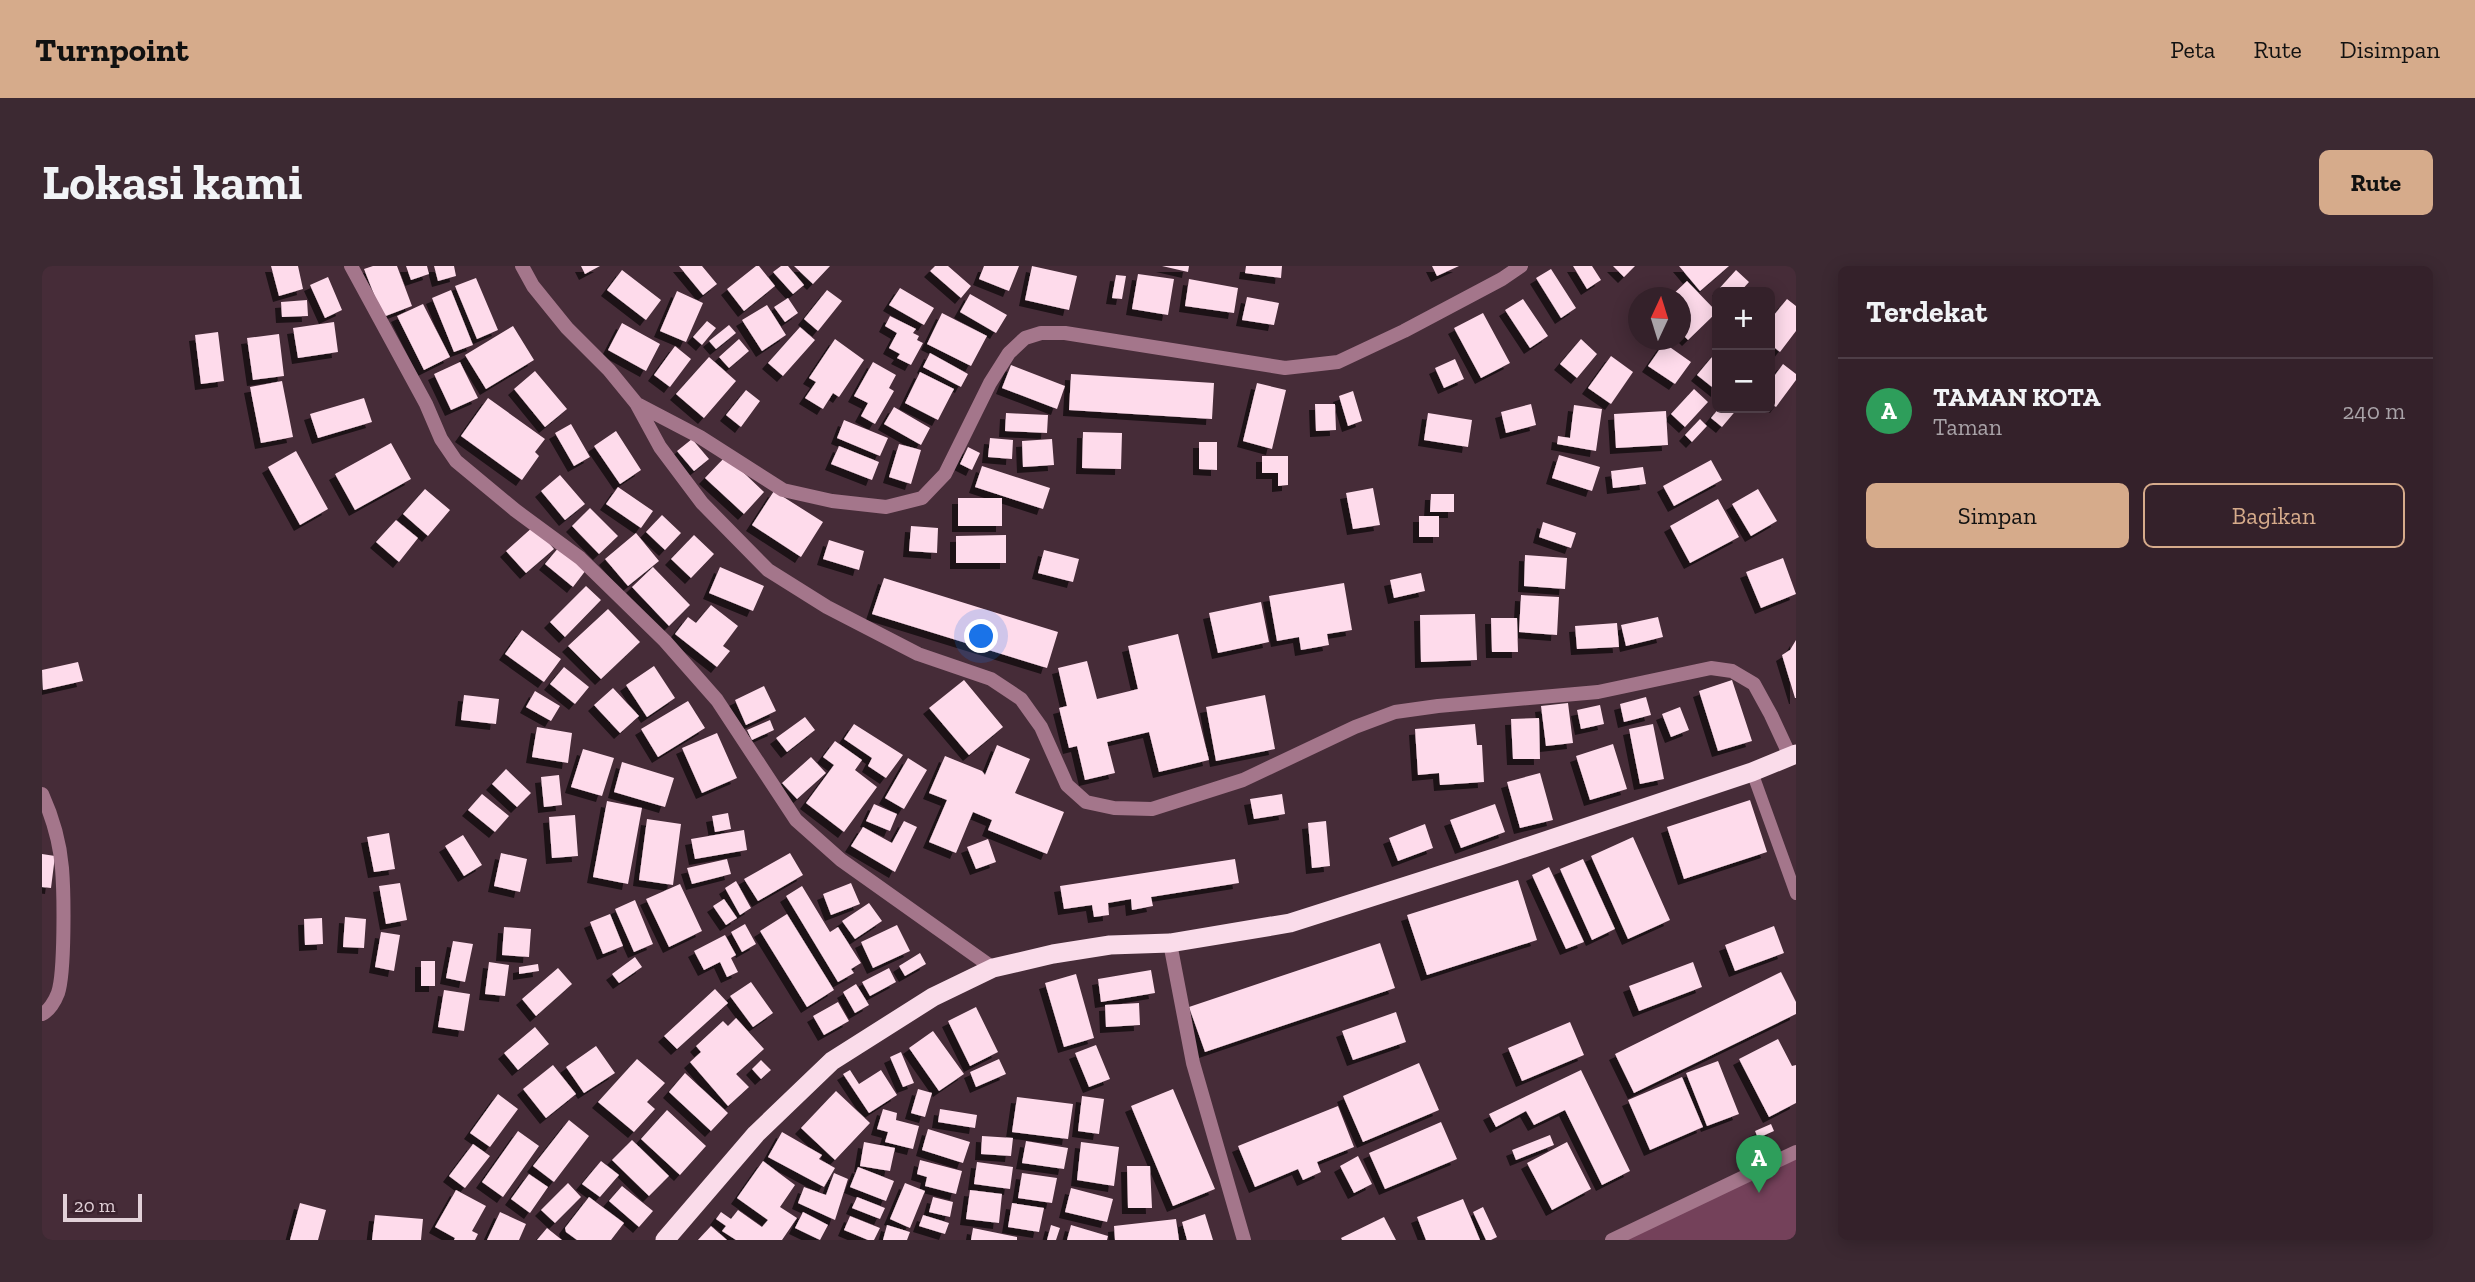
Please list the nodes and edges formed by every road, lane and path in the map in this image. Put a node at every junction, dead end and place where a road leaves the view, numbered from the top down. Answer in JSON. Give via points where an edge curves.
{"nodes":[{"id":1,"x":351,"y":266,"type":"edge"},
{"id":2,"x":522,"y":266,"type":"edge"},
{"id":3,"x":1521,"y":266,"type":"edge"},
{"id":4,"x":636,"y":403,"type":"junction"},
{"id":5,"x":1793,"y":755,"type":"edge"},
{"id":6,"x":1752,"y":772,"type":"junction"},
{"id":7,"x":42,"y":794,"type":"edge"},
{"id":8,"x":1796,"y":894,"type":"edge"},
{"id":9,"x":1170,"y":943,"type":"junction"},
{"id":10,"x":993,"y":968,"type":"junction"},
{"id":11,"x":42,"y":1014,"type":"edge"},
{"id":12,"x":1796,"y":1152,"type":"edge"},
{"id":13,"x":665,"y":1240,"type":"edge"},
{"id":14,"x":1244,"y":1240,"type":"edge"},
{"id":15,"x":1612,"y":1240,"type":"edge"}],
"edges":[{"from":1,"to":10,"type":"street","via":[[456,461],[580,558],[665,641],[717,700],[796,820],[841,860]]},
{"from":2,"to":4,"type":"street","via":[[567,328]]},
{"from":3,"to":4,"type":"street","via":[[1404,331],[1338,362],[1312,367],[1285,368],[1065,332],[1041,332],[1025,338],[990,383],[945,474],[922,498],[886,507],[783,490]]},
{"from":4,"to":5,"type":"street","via":[[660,447],[702,503],[768,570],[918,654],[991,679],[1021,699],[1041,727],[1067,785],[1086,802],[1152,809],[1243,780],[1395,712],[1598,692],[1711,668],[1732,671],[1754,684]]},
{"from":5,"to":6,"type":"highway"},
{"from":6,"to":8,"type":"lane"},
{"from":6,"to":9,"type":"highway","via":[[1290,923]]},
{"from":7,"to":11,"type":"street","via":[[62,867],[58,993],[48,1012]]},
{"from":9,"to":10,"type":"highway","via":[[1110,945]]},
{"from":9,"to":14,"type":"street","via":[[1193,1063]]},
{"from":10,"to":13,"type":"highway","via":[[933,997],[832,1061],[756,1135]]},
{"from":12,"to":15,"type":"street"}]}
